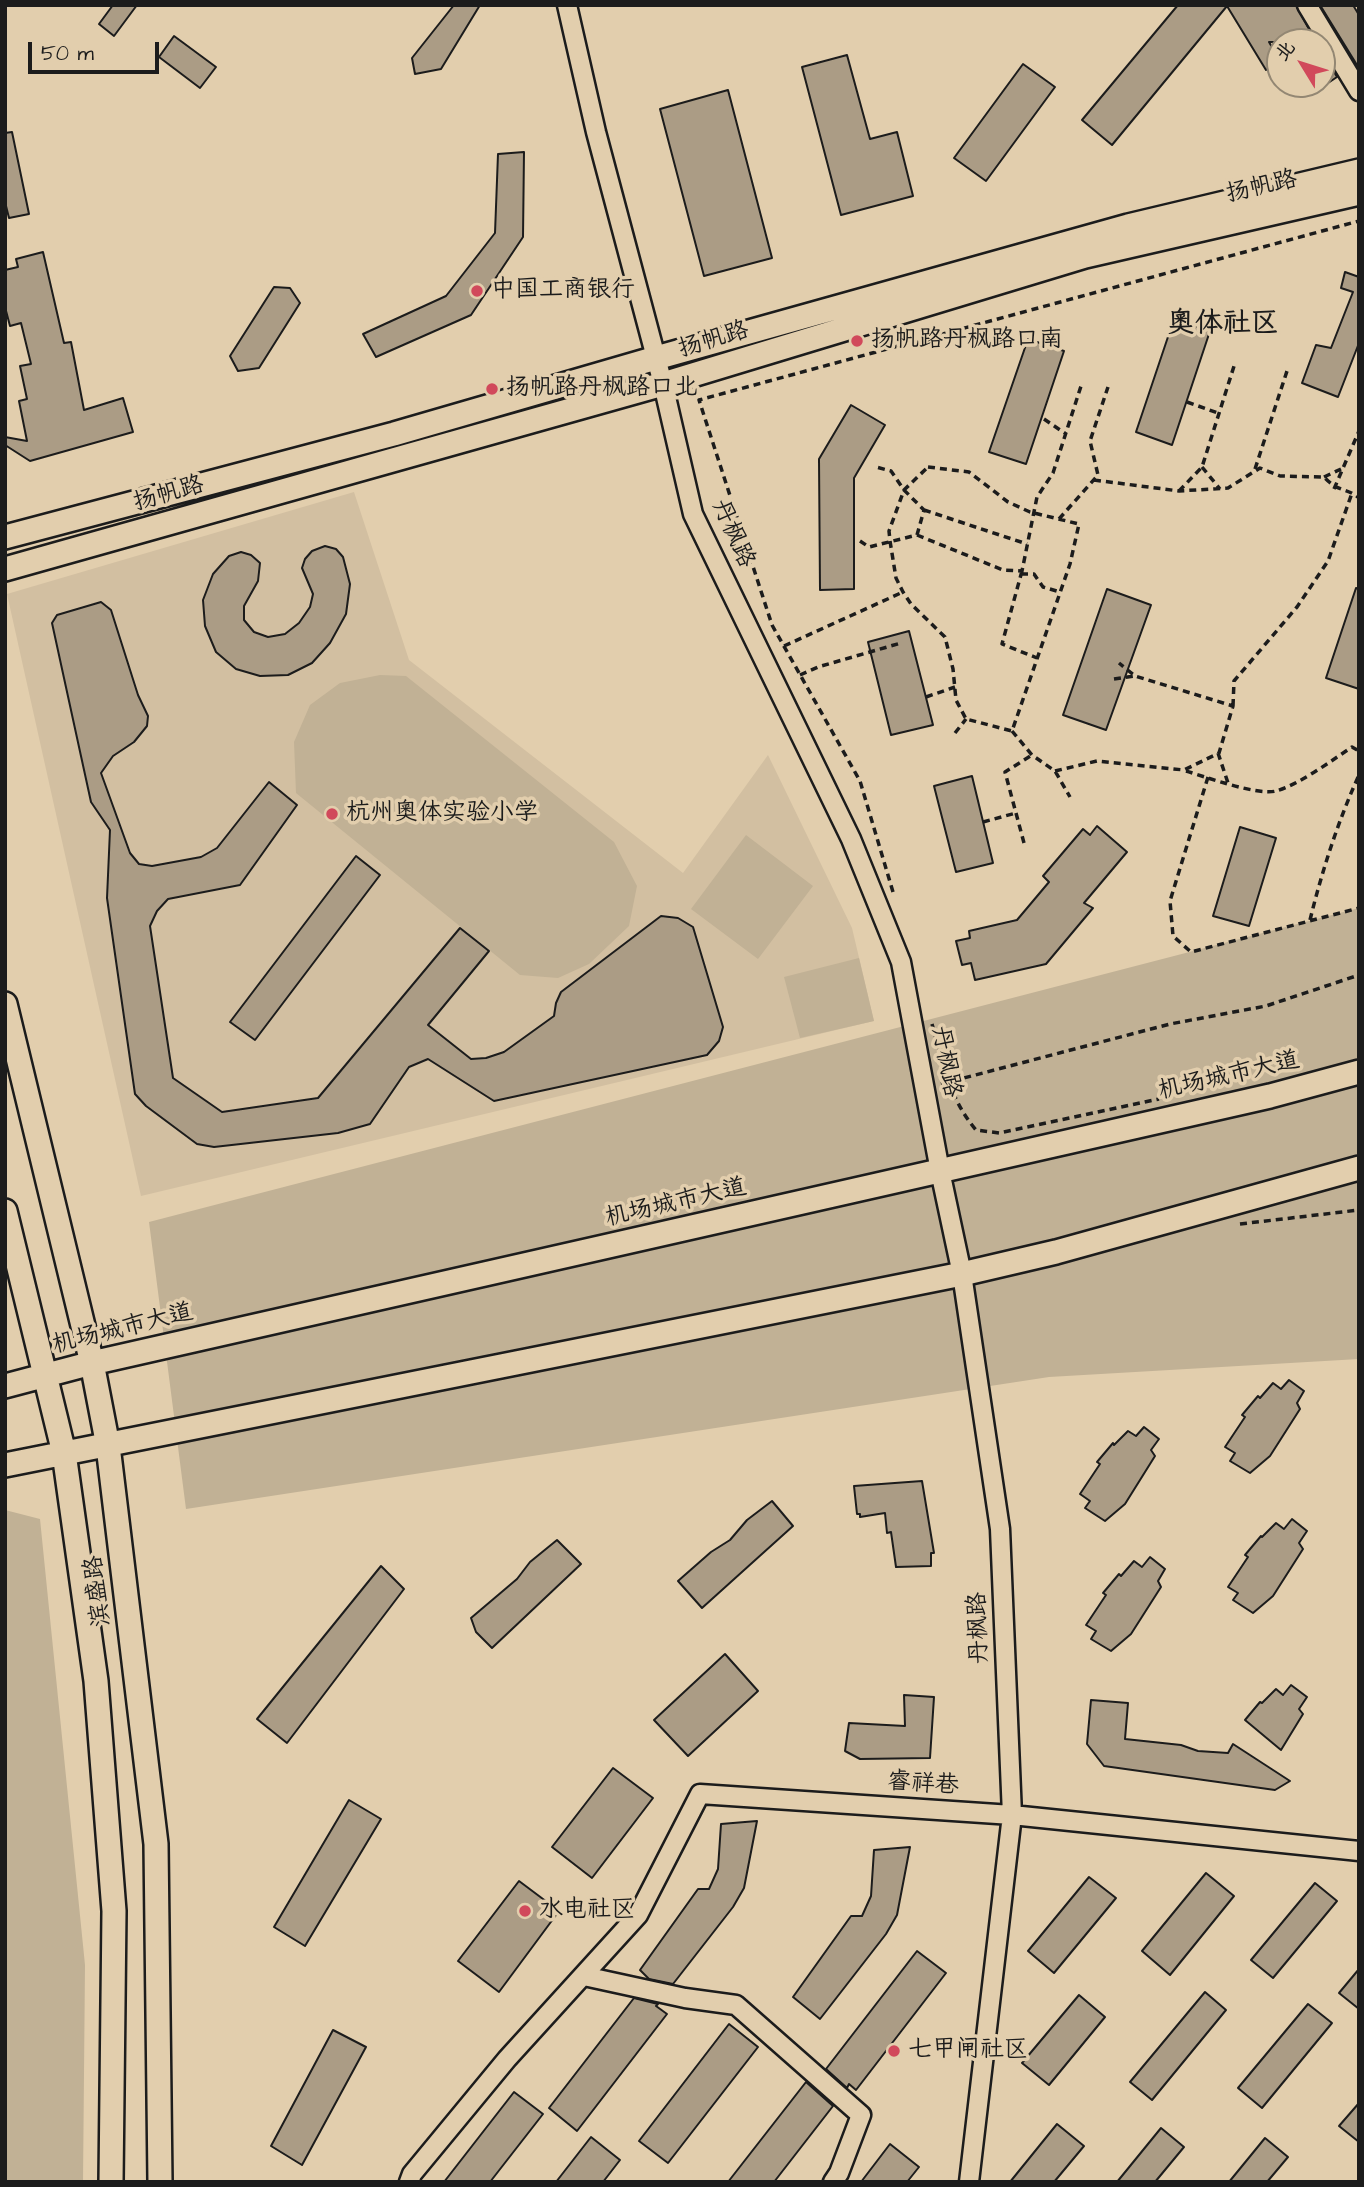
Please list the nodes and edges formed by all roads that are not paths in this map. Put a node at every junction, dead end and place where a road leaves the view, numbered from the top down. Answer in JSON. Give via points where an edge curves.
{"nodes":[{"id":1,"x":567,"y":5,"type":"edge"},
{"id":2,"x":1307,"y":5,"type":"edge"},
{"id":3,"x":1359,"y":91,"type":"edge"},
{"id":4,"x":1359,"y":171,"type":"edge"},
{"id":5,"x":1359,"y":193,"type":"edge"},
{"id":6,"x":656,"y":358,"type":"junction"},
{"id":7,"x":663,"y":384,"type":"junction"},
{"id":8,"x":5,"y":537,"type":"edge"},
{"id":9,"x":5,"y":569,"type":"edge"},
{"id":10,"x":5,"y":1004,"type":"edge"},
{"id":11,"x":1359,"y":1072,"type":"edge"},
{"id":12,"x":1359,"y":1168,"type":"edge"},
{"id":13,"x":940,"y":1171,"type":"junction"},
{"id":14,"x":5,"y":1211,"type":"edge"},
{"id":15,"x":962,"y":1274,"type":"junction"},
{"id":16,"x":92,"y":1363,"type":"junction"},
{"id":17,"x":45,"y":1376,"type":"junction"},
{"id":18,"x":5,"y":1386,"type":"edge"},
{"id":19,"x":108,"y":1446,"type":"junction"},
{"id":20,"x":64,"y":1453,"type":"junction"},
{"id":21,"x":5,"y":1465,"type":"edge"},
{"id":22,"x":1012,"y":1815,"type":"junction"},
{"id":23,"x":1359,"y":1851,"type":"edge"},
{"id":24,"x":584,"y":1976,"type":"junction"},
{"id":25,"x":111,"y":2182,"type":"edge"},
{"id":26,"x":159,"y":2182,"type":"edge"},
{"id":27,"x":409,"y":2182,"type":"edge"},
{"id":28,"x":833,"y":2182,"type":"edge"},
{"id":29,"x":969,"y":2182,"type":"edge"}],
"edges":[{"from":1,"to":6,"type":"street","name":"丹枫路"},
{"from":2,"to":3,"type":"street"},
{"from":4,"to":6,"type":"main road","via":[[1128,226]]},
{"from":5,"to":7,"type":"main road","name":"扬帆路","via":[[1085,256]]},
{"from":6,"to":7,"type":"street","name":"丹枫路"},
{"from":6,"to":8,"type":"main road","via":[[394,434]]},
{"from":7,"to":9,"type":"main road","name":"扬帆路"},
{"from":7,"to":13,"type":"street","name":"丹枫路","via":[[693,514],[850,839],[901,962]]},
{"from":10,"to":16,"type":"main road","name":"滨盛路"},
{"from":11,"to":13,"type":"main road","name":"机场城市大道"},
{"from":12,"to":15,"type":"main road"},
{"from":13,"to":15,"type":"street","name":"丹枫路"},
{"from":13,"to":16,"type":"main road","name":"机场城市大道"},
{"from":14,"to":17,"type":"main road","name":"滨盛路"},
{"from":15,"to":19,"type":"main road"},
{"from":15,"to":22,"type":"street","name":"丹枫路","via":[[1000,1529]]},
{"from":16,"to":17,"type":"main road","name":"机场城市大道"},
{"from":16,"to":19,"type":"main road","name":"滨盛路"},
{"from":17,"to":18,"type":"main road","name":"机场城市大道"},
{"from":17,"to":20,"type":"main road","name":"滨盛路"},
{"from":19,"to":20,"type":"main road"},
{"from":19,"to":26,"type":"main road","name":"滨盛路","via":[[156,1844]]},
{"from":20,"to":21,"type":"main road"},
{"from":20,"to":25,"type":"main road","name":"滨盛路","via":[[96,1681],[114,1911]]},
{"from":22,"to":23,"type":"street","name":"睿祥巷"},
{"from":22,"to":24,"type":"street","name":"睿祥巷","via":[[700,1794],[638,1915]]},
{"from":22,"to":29,"type":"street","name":"丹枫路"},
{"from":24,"to":27,"type":"street","via":[[507,2059]]},
{"from":24,"to":28,"type":"street","via":[[736,2005],[861,2115]]}]}
